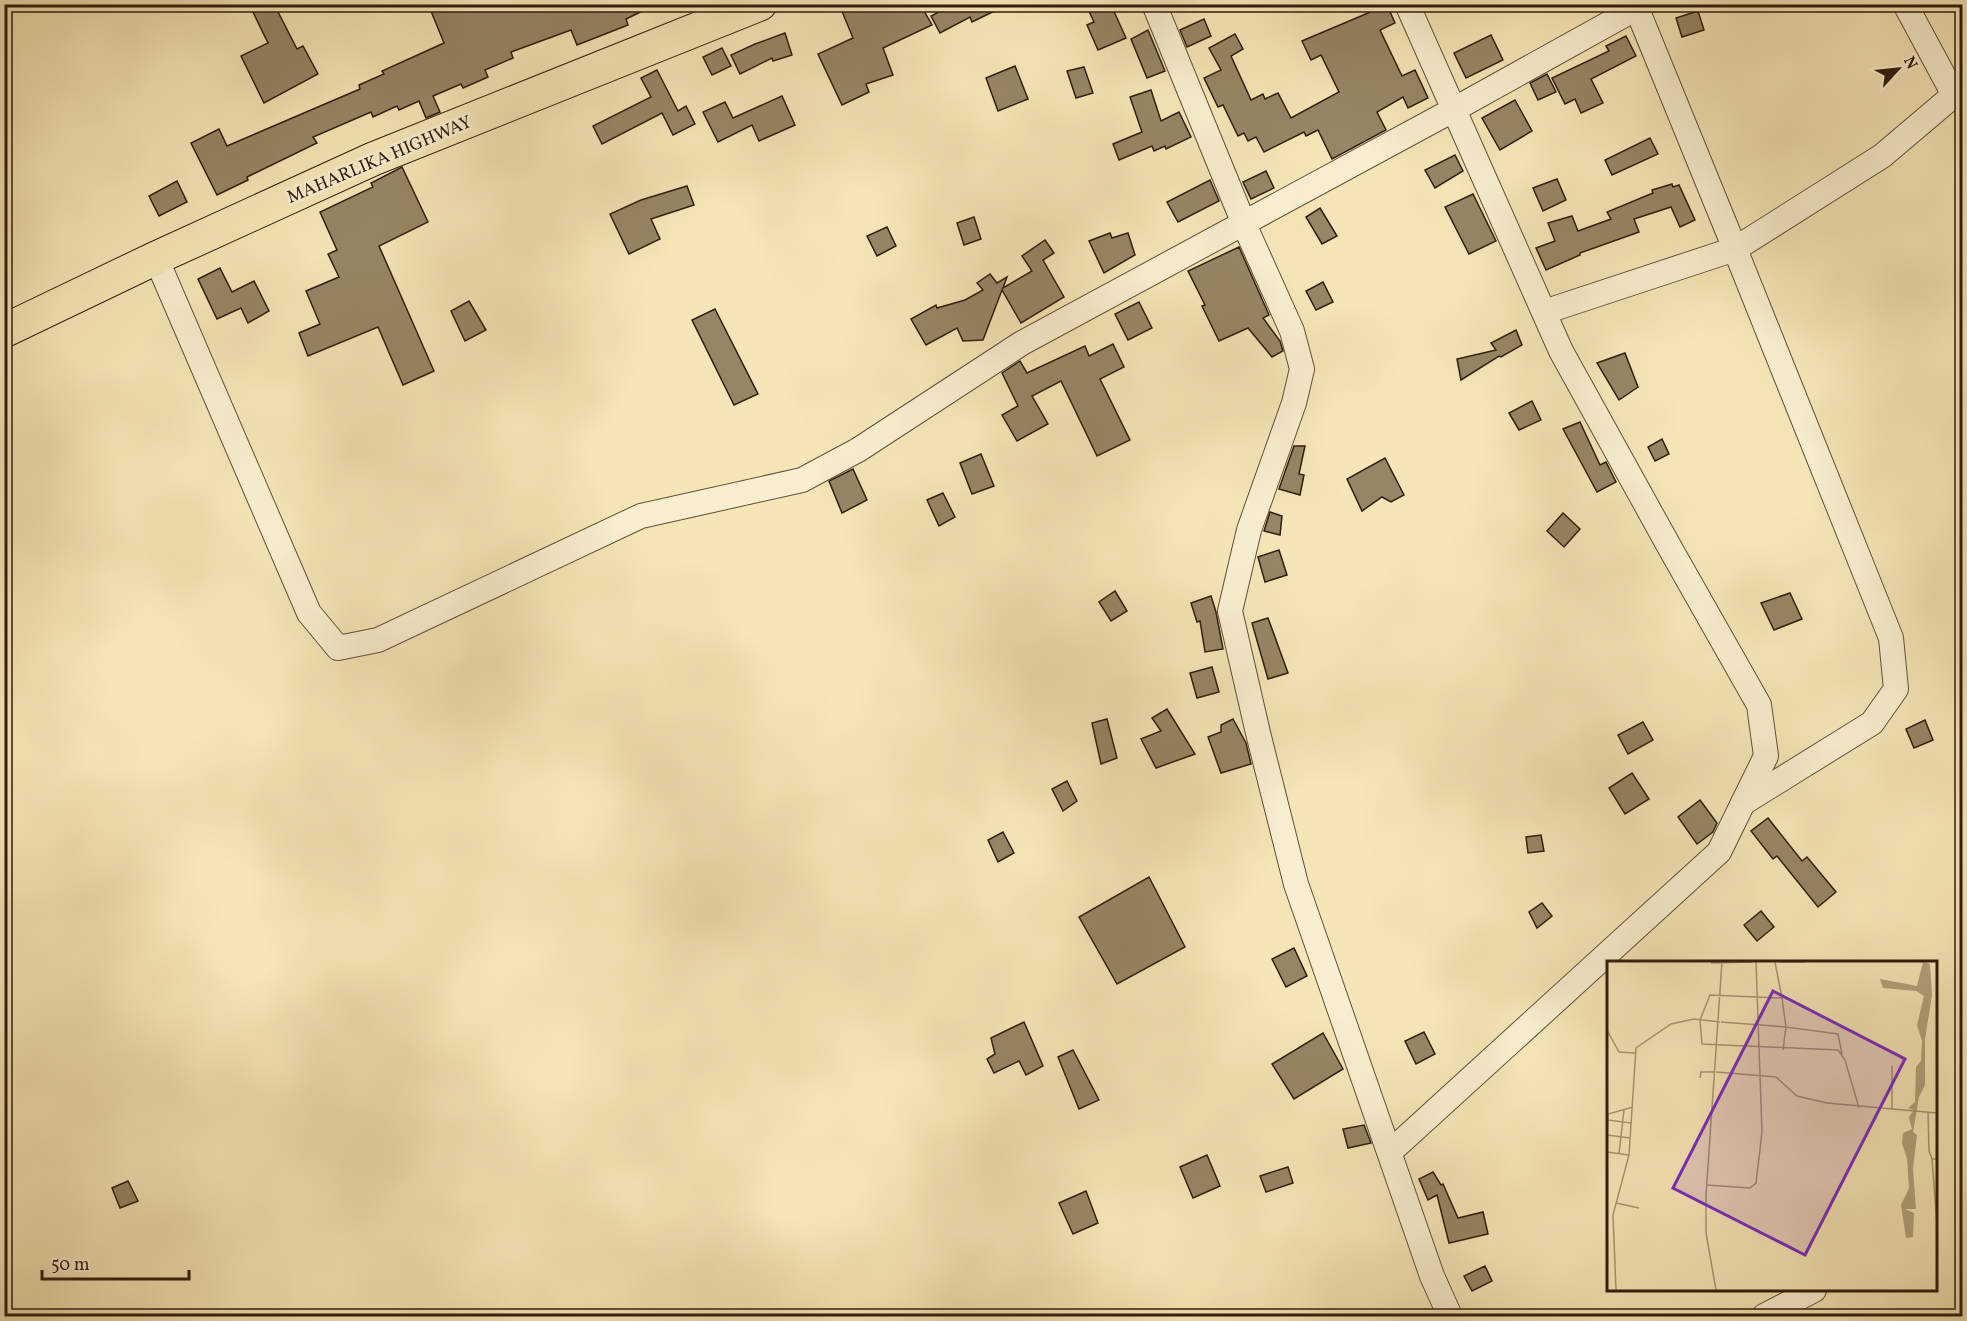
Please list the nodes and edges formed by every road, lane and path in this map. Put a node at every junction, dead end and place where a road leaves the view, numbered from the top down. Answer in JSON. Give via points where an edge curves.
{"nodes":[{"id":1,"x":760,"y":4,"type":"edge"},
{"id":2,"x":1154,"y":4,"type":"edge"},
{"id":3,"x":1407,"y":4,"type":"edge"},
{"id":4,"x":1905,"y":4,"type":"edge"},
{"id":5,"x":1638,"y":6,"type":"edge"},
{"id":6,"x":1958,"y":91,"type":"edge"},
{"id":7,"x":1453,"y":110,"type":"junction"},
{"id":8,"x":1244,"y":224,"type":"junction"},
{"id":9,"x":1735,"y":249,"type":"junction"},
{"id":10,"x":156,"y":258,"type":"junction"},
{"id":11,"x":1544,"y":312,"type":"junction"},
{"id":12,"x":4,"y":331,"type":"edge"},
{"id":13,"x":1743,"y":803,"type":"junction"},
{"id":14,"x":1390,"y":1152,"type":"junction"},
{"id":15,"x":1812,"y":1291,"type":"edge"},
{"id":16,"x":1450,"y":1317,"type":"edge"},
{"id":17,"x":1764,"y":1317,"type":"edge"}],
"edges":[{"from":1,"to":10,"type":"highway","name":"MAHARLIKA HIGHWAY","via":[[373,159]]},
{"from":2,"to":8,"type":"street"},
{"from":3,"to":7,"type":"street"},
{"from":4,"to":6,"type":"street"},
{"from":5,"to":7,"type":"street"},
{"from":5,"to":9,"type":"street"},
{"from":6,"to":9,"type":"street","via":[[1882,156]]},
{"from":7,"to":8,"type":"street"},
{"from":7,"to":11,"type":"street"},
{"from":8,"to":10,"type":"street","via":[[1022,343],[858,450],[802,480],[641,516],[378,640],[338,648],[309,613]]},
{"from":8,"to":14,"type":"street","via":[[1292,331],[1302,369],[1294,404],[1249,530],[1230,611],[1296,884]]},
{"from":9,"to":11,"type":"street"},
{"from":9,"to":13,"type":"street","via":[[1891,638],[1896,689],[1872,723]]},
{"from":10,"to":12,"type":"highway","name":"MAHARLIKA HIGHWAY"},
{"from":11,"to":13,"type":"street","via":[[1613,445],[1759,705],[1766,756]]},
{"from":13,"to":14,"type":"street","via":[[1719,852]]},
{"from":14,"to":16,"type":"street"},
{"from":15,"to":17,"type":"street"}]}
